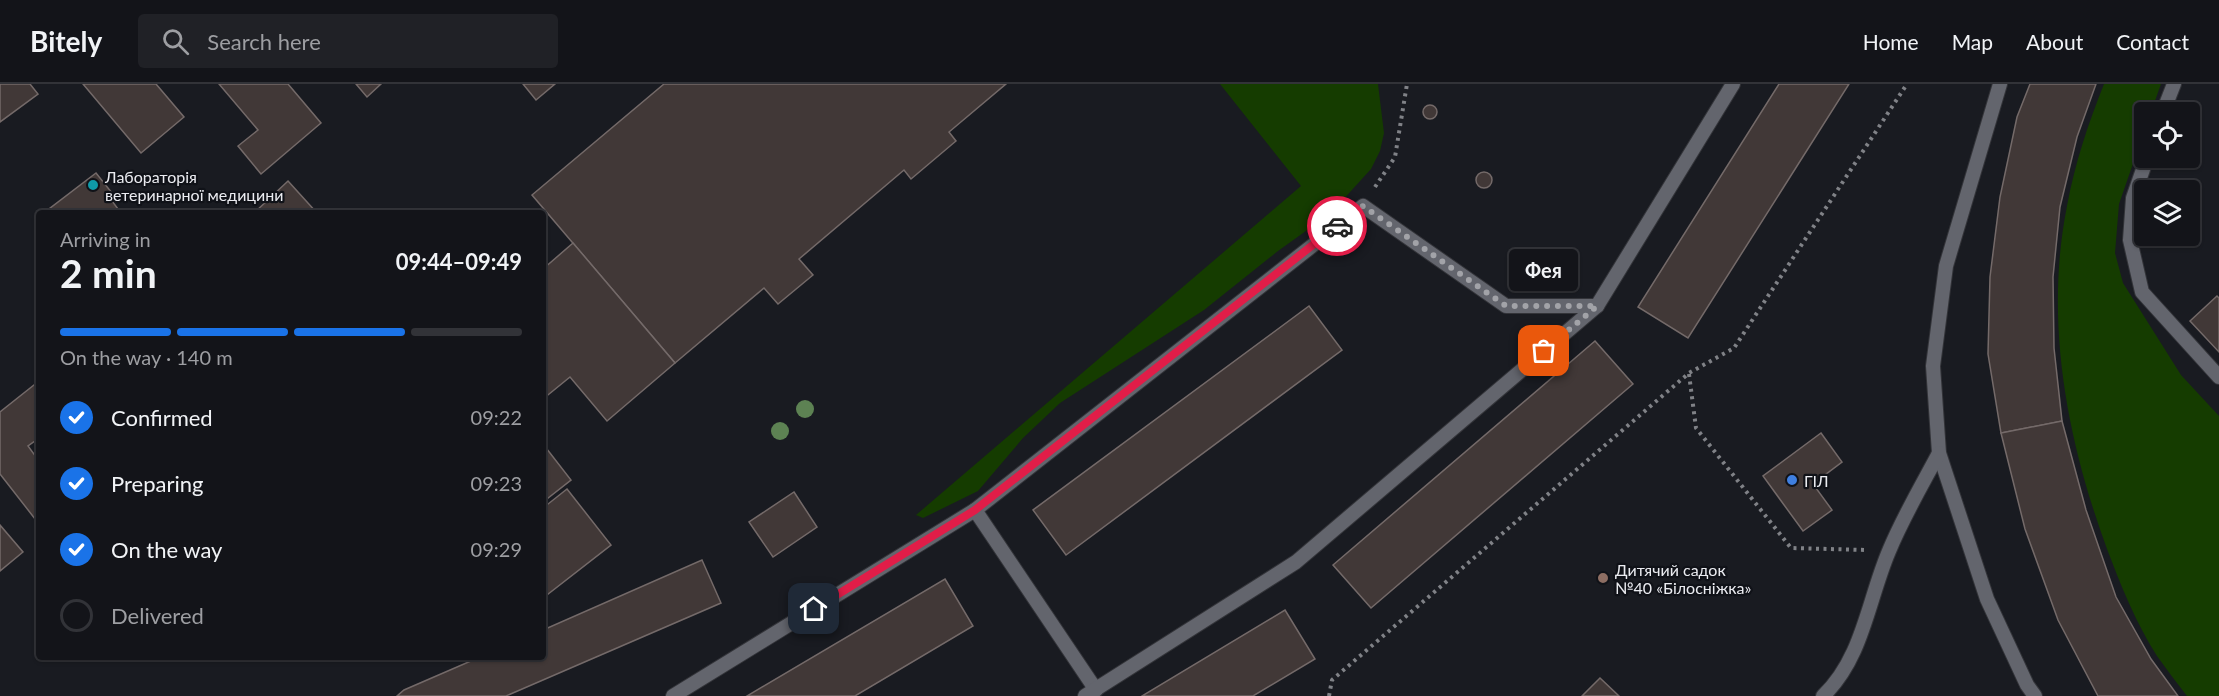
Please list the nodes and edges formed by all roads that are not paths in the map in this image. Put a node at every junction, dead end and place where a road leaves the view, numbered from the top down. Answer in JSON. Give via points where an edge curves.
{"nodes":[{"id":1,"x":1733,"y":84,"type":"edge"},
{"id":2,"x":2000,"y":84,"type":"edge"},
{"id":3,"x":2174,"y":84,"type":"edge"},
{"id":4,"x":2167,"y":102,"type":"edge"},
{"id":5,"x":2144,"y":168,"type":"edge"},
{"id":6,"x":1597,"y":306,"type":"junction"},
{"id":7,"x":2219,"y":377,"type":"edge"},
{"id":8,"x":1939,"y":453,"type":"junction"},
{"id":9,"x":975,"y":510,"type":"junction"},
{"id":10,"x":1090,"y":693,"type":"edge"},
{"id":11,"x":673,"y":696,"type":"edge"},
{"id":12,"x":1823,"y":696,"type":"edge"},
{"id":13,"x":2036,"y":696,"type":"edge"}],
"edges":[{"from":1,"to":6,"type":"lane"},
{"from":2,"to":8,"type":"lane","via":[[1946,266],[1933,366]]},
{"from":3,"to":4,"type":"lane"},
{"from":5,"to":7,"type":"lane","via":[[2133,198],[2130,240],[2142,292]]},
{"from":6,"to":9,"type":"lane","via":[[1506,306],[1363,206]]},
{"from":6,"to":10,"type":"lane","via":[[1296,562]]},
{"from":8,"to":12,"type":"lane","via":[[1889,551],[1852,657],[1835,685]]},
{"from":8,"to":13,"type":"lane","via":[[1987,599]]},
{"from":9,"to":10,"type":"lane"},
{"from":9,"to":11,"type":"lane"}]}
